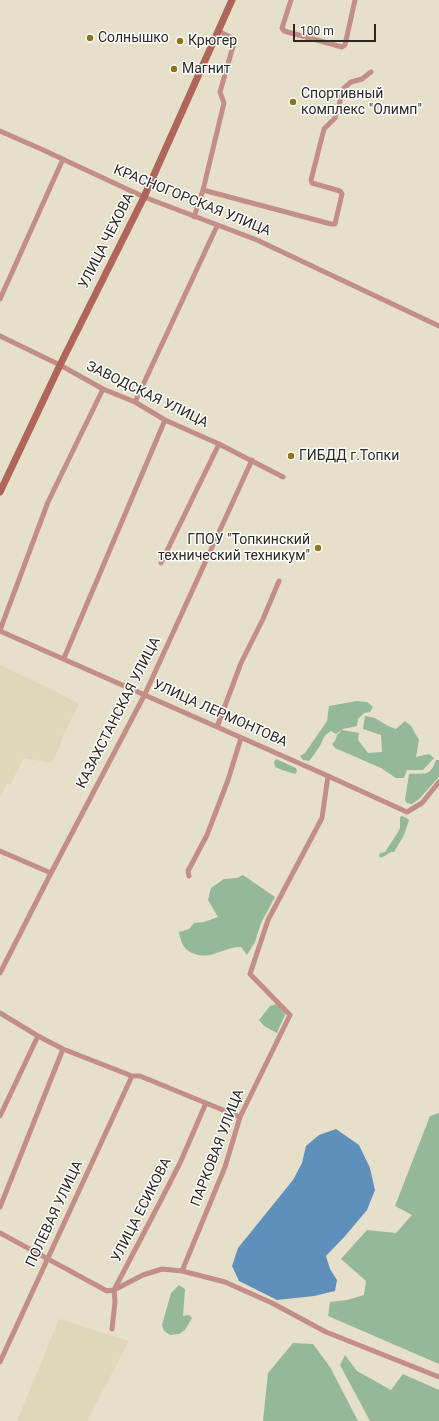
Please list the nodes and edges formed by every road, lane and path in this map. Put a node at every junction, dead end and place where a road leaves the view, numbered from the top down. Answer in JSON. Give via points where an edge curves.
{"nodes":[{"id":1,"x":232,"y":0,"type":"edge"},
{"id":2,"x":291,"y":0,"type":"edge"},
{"id":3,"x":355,"y":0,"type":"edge"},
{"id":4,"x":218,"y":32,"type":"junction"},
{"id":5,"x":371,"y":72,"type":"dead end"},
{"id":6,"x":0,"y":131,"type":"edge"},
{"id":7,"x":64,"y":159,"type":"junction"},
{"id":8,"x":203,"y":190,"type":"junction"},
{"id":9,"x":144,"y":197,"type":"junction"},
{"id":10,"x":194,"y":217,"type":"junction"},
{"id":11,"x":217,"y":226,"type":"junction"},
{"id":12,"x":0,"y":299,"type":"edge"},
{"id":13,"x":439,"y":326,"type":"edge"},
{"id":14,"x":0,"y":336,"type":"edge"},
{"id":15,"x":60,"y":365,"type":"junction"},
{"id":16,"x":103,"y":389,"type":"junction"},
{"id":17,"x":135,"y":402,"type":"junction"},
{"id":18,"x":165,"y":420,"type":"junction"},
{"id":19,"x":220,"y":444,"type":"junction"},
{"id":20,"x":252,"y":460,"type":"junction"},
{"id":21,"x":283,"y":477,"type":"dead end"},
{"id":22,"x":0,"y":492,"type":"edge"},
{"id":23,"x":161,"y":563,"type":"dead end"},
{"id":24,"x":279,"y":582,"type":"dead end"},
{"id":25,"x":0,"y":630,"type":"edge"},
{"id":26,"x":64,"y":658,"type":"junction"},
{"id":27,"x":145,"y":694,"type":"junction"},
{"id":28,"x":217,"y":727,"type":"junction"},
{"id":29,"x":242,"y":738,"type":"junction"},
{"id":30,"x":328,"y":776,"type":"junction"},
{"id":31,"x":439,"y":782,"type":"edge"},
{"id":32,"x":0,"y":851,"type":"edge"},
{"id":33,"x":51,"y":873,"type":"junction"},
{"id":34,"x":189,"y":876,"type":"dead end"},
{"id":35,"x":0,"y":973,"type":"edge"},
{"id":36,"x":0,"y":1013,"type":"edge"},
{"id":37,"x":38,"y":1036,"type":"junction"},
{"id":38,"x":63,"y":1049,"type":"junction"},
{"id":39,"x":132,"y":1076,"type":"junction"},
{"id":40,"x":206,"y":1104,"type":"junction"},
{"id":41,"x":0,"y":1116,"type":"edge"},
{"id":42,"x":240,"y":1117,"type":"junction"},
{"id":43,"x":0,"y":1206,"type":"edge"},
{"id":44,"x":0,"y":1233,"type":"edge"},
{"id":45,"x":48,"y":1259,"type":"junction"},
{"id":46,"x":182,"y":1271,"type":"junction"},
{"id":47,"x":114,"y":1290,"type":"junction"},
{"id":48,"x":112,"y":1329,"type":"dead end"},
{"id":49,"x":0,"y":1362,"type":"edge"},
{"id":50,"x":439,"y":1377,"type":"edge"}],
"edges":[{"from":1,"to":4,"type":"street","name":"УЛИЦА ЧЕХОВА"},
{"from":2,"to":3,"type":"street","via":[[282,28],[284,31],[342,47],[345,44]]},
{"from":4,"to":8,"type":"street","via":[[232,38],[234,43],[220,92],[224,103]]},
{"from":4,"to":9,"type":"street","name":"УЛИЦА ЧЕХОВА"},
{"from":5,"to":8,"type":"street","via":[[344,88],[335,118],[324,129],[311,180],[312,183],[340,191],[342,194],[335,224]]},
{"from":6,"to":7,"type":"street","name":"КРАСНОГОРСКАЯ УЛИЦА"},
{"from":7,"to":9,"type":"street","name":"КРАСНОГОРСКАЯ УЛИЦА"},
{"from":7,"to":12,"type":"street"},
{"from":8,"to":10,"type":"street"},
{"from":9,"to":10,"type":"street","name":"КРАСНОГОРСКАЯ УЛИЦА"},
{"from":9,"to":15,"type":"street","name":"УЛИЦА ЧЕХОВА"},
{"from":10,"to":11,"type":"street","name":"КРАСНОГОРСКАЯ УЛИЦА"},
{"from":11,"to":13,"type":"street","name":"КРАСНОГОРСКАЯ УЛИЦА","via":[[257,240]]},
{"from":11,"to":17,"type":"street"},
{"from":14,"to":15,"type":"street","name":"ЗАВОДСКАЯ УЛИЦА"},
{"from":15,"to":16,"type":"street","name":"ЗАВОДСКАЯ УЛИЦА"},
{"from":15,"to":22,"type":"street","name":"УЛИЦА ЧЕХОВА"},
{"from":16,"to":17,"type":"street","name":"ЗАВОДСКАЯ УЛИЦА"},
{"from":16,"to":25,"type":"street","via":[[48,502]]},
{"from":17,"to":18,"type":"street","name":"ЗАВОДСКАЯ УЛИЦА"},
{"from":18,"to":19,"type":"street","name":"ЗАВОДСКАЯ УЛИЦА"},
{"from":18,"to":26,"type":"street"},
{"from":19,"to":20,"type":"street","name":"ЗАВОДСКАЯ УЛИЦА"},
{"from":19,"to":23,"type":"street"},
{"from":20,"to":21,"type":"street","name":"ЗАВОДСКАЯ УЛИЦА"},
{"from":20,"to":27,"type":"street","name":"КАЗАХСТАНСКАЯ УЛИЦА"},
{"from":24,"to":28,"type":"street","via":[[241,663]]},
{"from":25,"to":26,"type":"street","name":"УЛИЦА ЛЕРМОНТОВА"},
{"from":26,"to":27,"type":"street","name":"УЛИЦА ЛЕРМОНТОВА"},
{"from":27,"to":28,"type":"street","name":"УЛИЦА ЛЕРМОНТОВА"},
{"from":27,"to":33,"type":"street","name":"КАЗАХСТАНСКАЯ УЛИЦА"},
{"from":28,"to":29,"type":"street","name":"УЛИЦА ЛЕРМОНТОВА"},
{"from":29,"to":30,"type":"street","name":"УЛИЦА ЛЕРМОНТОВА"},
{"from":29,"to":34,"type":"street","via":[[207,835],[188,871]]},
{"from":30,"to":31,"type":"street","name":"УЛИЦА ЛЕРМОНТОВА","via":[[407,812],[422,803]]},
{"from":30,"to":42,"type":"street","name":"ПАРКОВАЯ УЛИЦА","via":[[322,818],[268,920],[250,974],[290,1015]]},
{"from":32,"to":33,"type":"street"},
{"from":33,"to":35,"type":"street","name":"КАЗАХСТАНСКАЯ УЛИЦА"},
{"from":36,"to":37,"type":"street"},
{"from":37,"to":38,"type":"street"},
{"from":37,"to":41,"type":"street"},
{"from":38,"to":39,"type":"street"},
{"from":38,"to":43,"type":"street"},
{"from":39,"to":40,"type":"street","via":[[140,1076]]},
{"from":39,"to":45,"type":"street","name":"ПОЛЕВАЯ УЛИЦА"},
{"from":40,"to":42,"type":"street"},
{"from":40,"to":47,"type":"street","name":"УЛИЦА ЕСИКОВА","via":[[180,1163]]},
{"from":42,"to":46,"type":"street","name":"ПАРКОВАЯ УЛИЦА","via":[[225,1167]]},
{"from":44,"to":45,"type":"street"},
{"from":45,"to":47,"type":"street","via":[[107,1291]]},
{"from":45,"to":49,"type":"street","name":"ПОЛЕВАЯ УЛИЦА"},
{"from":46,"to":47,"type":"street","via":[[162,1269],[143,1275]]},
{"from":46,"to":50,"type":"street","via":[[225,1282],[272,1303],[326,1332]]},
{"from":47,"to":48,"type":"street","name":"УЛИЦА ЕСИКОВА"}]}
